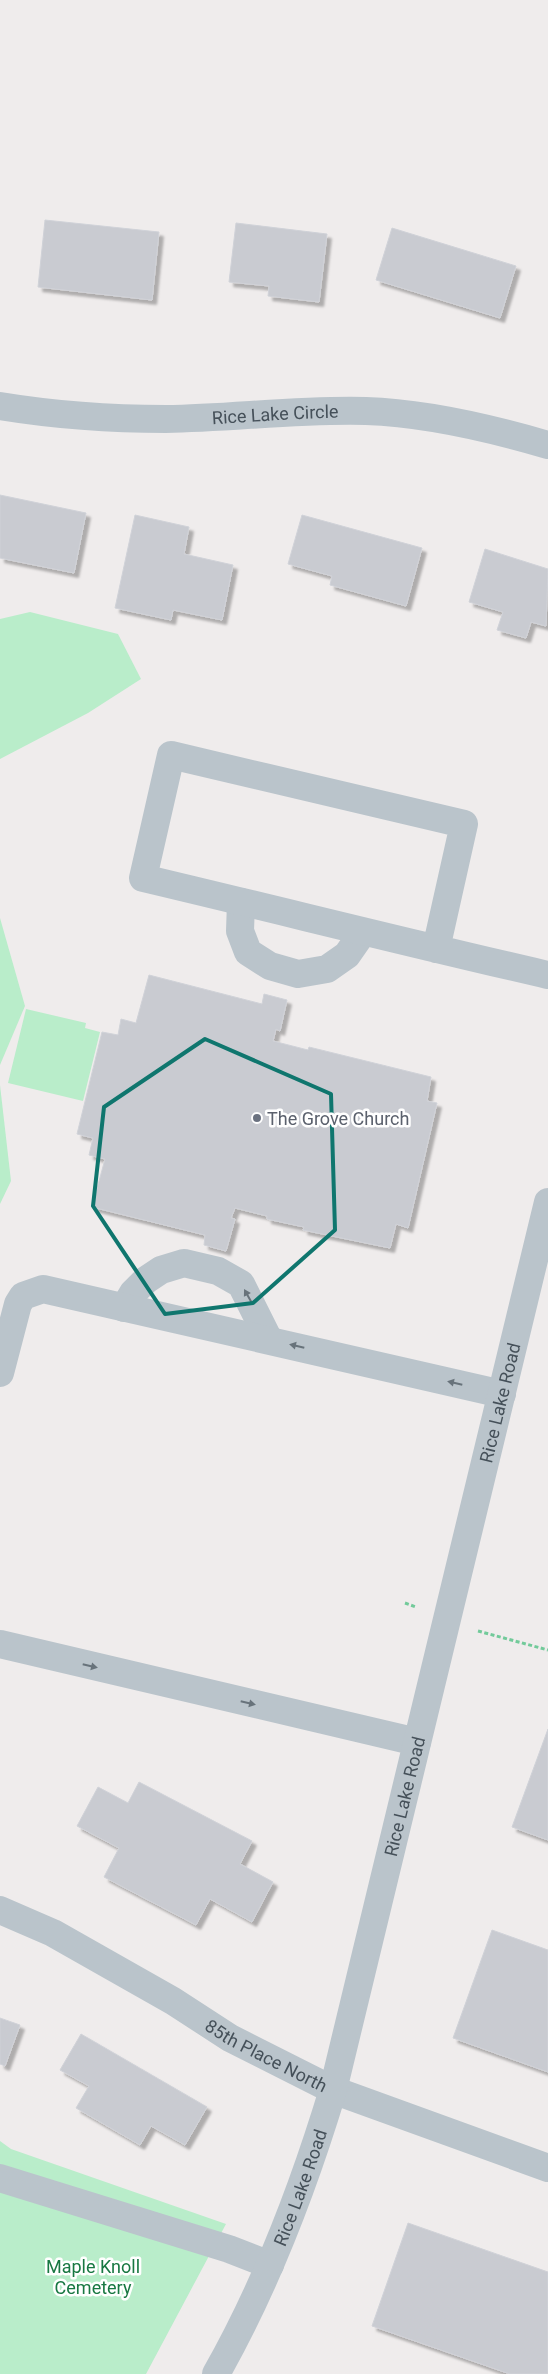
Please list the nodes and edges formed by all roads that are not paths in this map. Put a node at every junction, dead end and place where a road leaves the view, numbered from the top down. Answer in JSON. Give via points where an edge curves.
{"nodes":[{"id":1,"x":0,"y":406,"type":"edge"},
{"id":2,"x":548,"y":445,"type":"edge"},
{"id":3,"x":241,"y":902,"type":"junction"},
{"id":4,"x":363,"y":932,"type":"junction"},
{"id":5,"x":436,"y":949,"type":"junction"},
{"id":6,"x":548,"y":975,"type":"edge"},
{"id":7,"x":548,"y":1202,"type":"edge"},
{"id":8,"x":124,"y":1308,"type":"junction"},
{"id":9,"x":269,"y":1340,"type":"junction"},
{"id":10,"x":0,"y":1373,"type":"edge"},
{"id":11,"x":502,"y":1394,"type":"junction"},
{"id":12,"x":0,"y":1644,"type":"edge"},
{"id":13,"x":418,"y":1742,"type":"junction"},
{"id":14,"x":0,"y":1910,"type":"edge"},
{"id":15,"x":333,"y":2090,"type":"junction"},
{"id":16,"x":548,"y":2168,"type":"edge"},
{"id":17,"x":0,"y":2178,"type":"edge"},
{"id":18,"x":270,"y":2265,"type":"junction"},
{"id":19,"x":216,"y":2374,"type":"edge"}],
"edges":[{"from":1,"to":2,"type":"street","name":"Rice Lake Circle","via":[[102,418],[167,419],[304,411],[368,411],[501,431]]},
{"from":3,"to":4,"type":"street"},
{"from":3,"to":4,"type":"street","via":[[240,931],[248,952],[270,966],[298,974],[327,969],[347,955]]},
{"from":3,"to":5,"type":"street","via":[[143,878],[171,755],[464,824]]},
{"from":4,"to":5,"type":"street"},
{"from":5,"to":6,"type":"street"},
{"from":7,"to":11,"type":"street","name":"Rice Lake Road"},
{"from":8,"to":9,"type":"street"},
{"from":9,"to":8,"type":"street","one_way":true,"via":[[241,1284],[218,1271],[184,1263],[161,1270],[146,1280]]},
{"from":8,"to":10,"type":"street","via":[[43,1289],[30,1292],[18,1304]]},
{"from":11,"to":9,"type":"street","one_way":true},
{"from":11,"to":13,"type":"street","name":"Rice Lake Road"},
{"from":12,"to":13,"type":"street","one_way":true},
{"from":13,"to":15,"type":"street","name":"Rice Lake Road"},
{"from":14,"to":15,"type":"street","name":"85th Place North","via":[[53,1933],[230,2038]]},
{"from":15,"to":16,"type":"street","name":"85th Place North"},
{"from":15,"to":18,"type":"street","name":"Rice Lake Road","via":[[294,2209]]},
{"from":17,"to":18,"type":"street","via":[[229,2248]]},
{"from":18,"to":19,"type":"street","name":"Rice Lake Road"}]}
